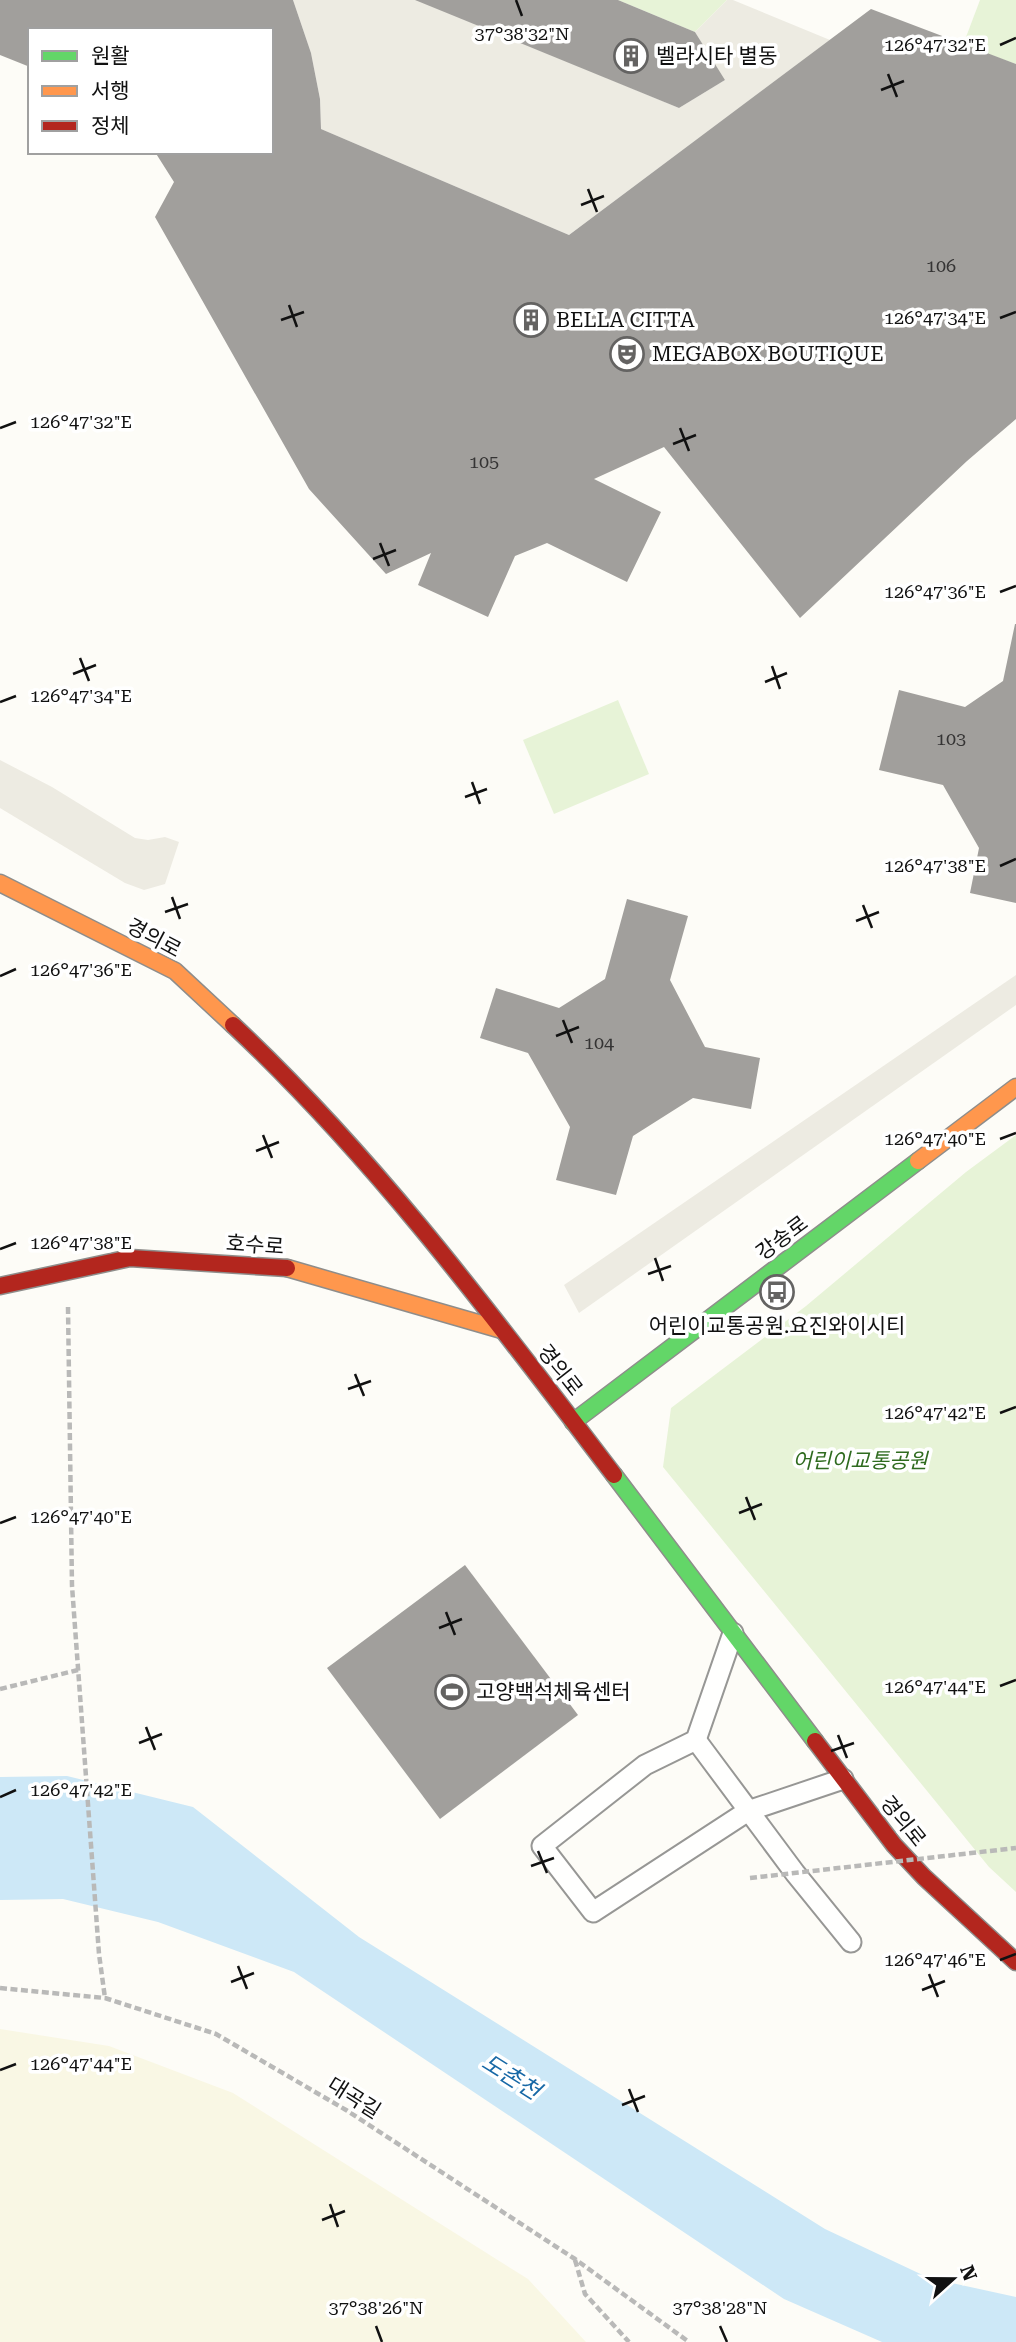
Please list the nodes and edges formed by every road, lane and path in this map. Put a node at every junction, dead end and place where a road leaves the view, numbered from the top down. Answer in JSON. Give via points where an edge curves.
{"nodes":[{"id":1,"x":0,"y":883,"type":"edge"},
{"id":2,"x":1016,"y":1087,"type":"edge"},
{"id":3,"x":67,"y":1271,"type":"junction"},
{"id":4,"x":0,"y":1286,"type":"edge"},
{"id":5,"x":502,"y":1330,"type":"junction"},
{"id":6,"x":573,"y":1422,"type":"junction"},
{"id":7,"x":733,"y":1633,"type":"junction"},
{"id":8,"x":78,"y":1670,"type":"junction"},
{"id":9,"x":0,"y":1689,"type":"edge"},
{"id":10,"x":696,"y":1740,"type":"junction"},
{"id":11,"x":844,"y":1779,"type":"junction"},
{"id":12,"x":748,"y":1811,"type":"junction"},
{"id":13,"x":1016,"y":1848,"type":"edge"},
{"id":14,"x":795,"y":1873,"type":"junction"},
{"id":15,"x":750,"y":1878,"type":"dead end"},
{"id":16,"x":851,"y":1942,"type":"dead end"},
{"id":17,"x":1016,"y":1962,"type":"edge"},
{"id":18,"x":0,"y":1988,"type":"edge"},
{"id":19,"x":105,"y":1998,"type":"junction"},
{"id":20,"x":575,"y":2259,"type":"junction"},
{"id":21,"x":629,"y":2342,"type":"edge"},
{"id":22,"x":689,"y":2342,"type":"edge"}],
"edges":[{"from":1,"to":5,"type":"street","name":"경의로","via":[[175,971],[268,1058],[414,1217]]},
{"from":2,"to":6,"type":"street","name":"강송로"},
{"from":3,"to":4,"type":"street","name":"호수로"},
{"from":3,"to":5,"type":"street","name":"호수로","via":[[130,1258],[289,1268]]},
{"from":3,"to":8,"type":"path","via":[[72,1586]]},
{"from":5,"to":6,"type":"street","name":"경의로"},
{"from":6,"to":7,"type":"street","name":"경의로"},
{"from":7,"to":10,"type":"lane"},
{"from":7,"to":11,"type":"street","name":"경의로"},
{"from":8,"to":9,"type":"path"},
{"from":8,"to":19,"type":"path"},
{"from":10,"to":12,"type":"lane"},
{"from":10,"to":12,"type":"lane","via":[[645,1765],[542,1846],[593,1912]]},
{"from":11,"to":12,"type":"lane"},
{"from":11,"to":17,"type":"street","name":"경의로","via":[[924,1877]]},
{"from":12,"to":14,"type":"lane"},
{"from":13,"to":14,"type":"path","bridge":true},
{"from":14,"to":15,"type":"path","bridge":true},
{"from":14,"to":16,"type":"lane"},
{"from":18,"to":19,"type":"path","name":"대곡길"},
{"from":19,"to":20,"type":"path","name":"대곡길","via":[[216,2034],[346,2110]]},
{"from":20,"to":21,"type":"path","via":[[585,2294]]},
{"from":20,"to":22,"type":"path","name":"대곡길"}]}
